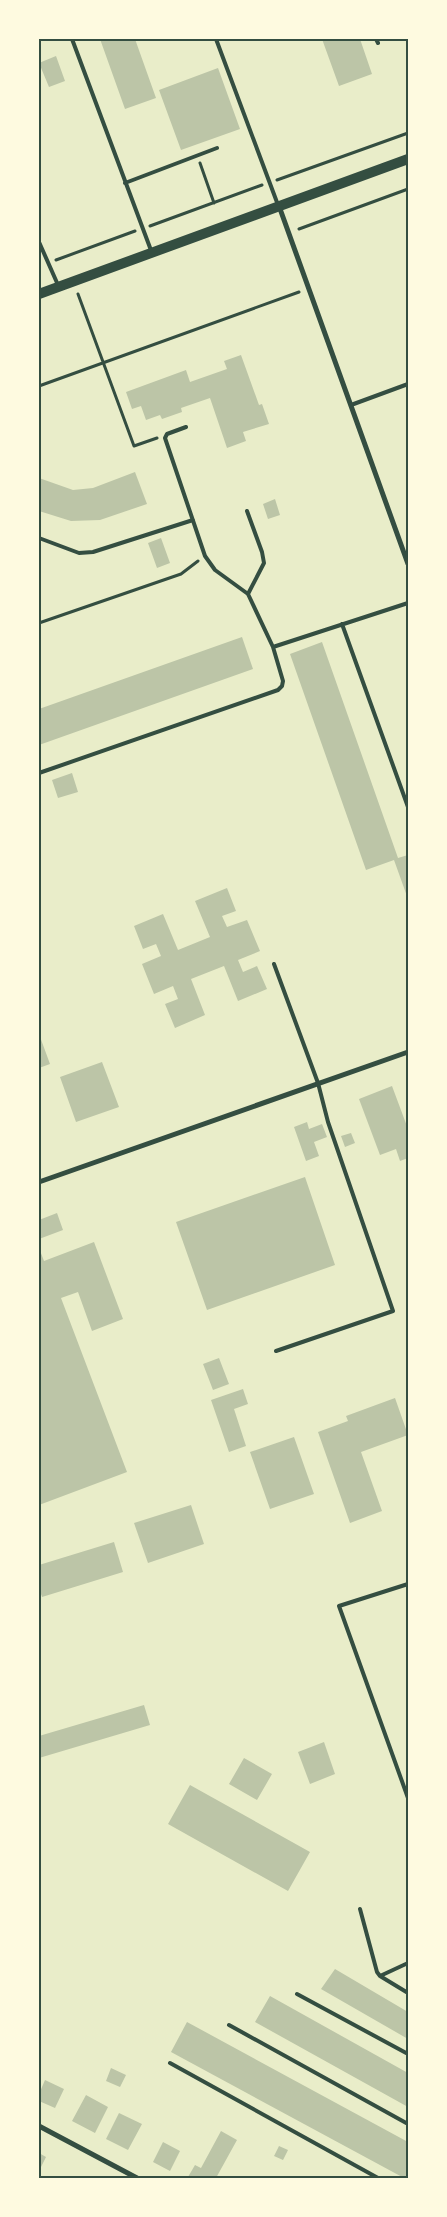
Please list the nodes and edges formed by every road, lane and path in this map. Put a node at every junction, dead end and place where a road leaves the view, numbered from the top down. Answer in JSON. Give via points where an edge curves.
{"nodes":[{"id":1,"x":72,"y":39,"type":"edge"},
{"id":2,"x":216,"y":39,"type":"edge"},
{"id":3,"x":408,"y":133,"type":"edge"},
{"id":4,"x":217,"y":148,"type":"dead end"},
{"id":5,"x":197,"y":155,"type":"junction"},
{"id":6,"x":408,"y":159,"type":"edge"},
{"id":7,"x":125,"y":183,"type":"junction"},
{"id":8,"x":270,"y":183,"type":"junction"},
{"id":9,"x":408,"y":188,"type":"edge"},
{"id":10,"x":214,"y":203,"type":"junction"},
{"id":11,"x":279,"y":206,"type":"junction"},
{"id":12,"x":142,"y":229,"type":"junction"},
{"id":13,"x":289,"y":233,"type":"junction"},
{"id":14,"x":39,"y":242,"type":"edge"},
{"id":15,"x":152,"y":253,"type":"junction"},
{"id":16,"x":48,"y":262,"type":"junction"},
{"id":17,"x":74,"y":281,"type":"junction"},
{"id":18,"x":59,"y":287,"type":"junction"},
{"id":19,"x":308,"y":288,"type":"junction"},
{"id":20,"x":39,"y":294,"type":"edge"},
{"id":21,"x":103,"y":363,"type":"junction"},
{"id":22,"x":408,"y":384,"type":"edge"},
{"id":23,"x":39,"y":386,"type":"edge"},
{"id":24,"x":351,"y":405,"type":"junction"},
{"id":25,"x":186,"y":427,"type":"dead end"},
{"id":26,"x":165,"y":436,"type":"junction"},
{"id":27,"x":247,"y":511,"type":"dead end"},
{"id":28,"x":193,"y":520,"type":"junction"},
{"id":29,"x":39,"y":538,"type":"edge"},
{"id":30,"x":205,"y":556,"type":"junction"},
{"id":31,"x":408,"y":564,"type":"edge"},
{"id":32,"x":248,"y":594,"type":"junction"},
{"id":33,"x":408,"y":602,"type":"edge"},
{"id":34,"x":39,"y":624,"type":"edge"},
{"id":35,"x":342,"y":624,"type":"junction"},
{"id":36,"x":273,"y":647,"type":"junction"},
{"id":37,"x":39,"y":773,"type":"edge"},
{"id":38,"x":408,"y":807,"type":"edge"},
{"id":39,"x":274,"y":964,"type":"dead end"},
{"id":40,"x":408,"y":1052,"type":"edge"},
{"id":41,"x":318,"y":1083,"type":"junction"},
{"id":42,"x":39,"y":1182,"type":"edge"},
{"id":43,"x":276,"y":1352,"type":"dead end"},
{"id":44,"x":408,"y":1584,"type":"edge"},
{"id":45,"x":408,"y":1798,"type":"edge"},
{"id":46,"x":360,"y":1909,"type":"dead end"},
{"id":47,"x":408,"y":1963,"type":"edge"},
{"id":48,"x":380,"y":1976,"type":"junction"},
{"id":49,"x":408,"y":1993,"type":"edge"},
{"id":50,"x":297,"y":1994,"type":"dead end"},
{"id":51,"x":230,"y":2025,"type":"dead end"},
{"id":52,"x":408,"y":2054,"type":"edge"},
{"id":53,"x":170,"y":2063,"type":"dead end"},
{"id":54,"x":408,"y":2124,"type":"edge"},
{"id":55,"x":39,"y":2126,"type":"edge"},
{"id":56,"x":137,"y":2178,"type":"edge"},
{"id":57,"x":378,"y":2178,"type":"edge"}],
"edges":[{"from":1,"to":7,"type":"lane"},
{"from":2,"to":8,"type":"lane"},
{"from":3,"to":8,"type":"path"},
{"from":4,"to":5,"type":"lane"},
{"from":5,"to":7,"type":"lane"},
{"from":5,"to":10,"type":"path"},
{"from":6,"to":11,"type":"main road"},
{"from":7,"to":12,"type":"lane"},
{"from":8,"to":10,"type":"path"},
{"from":8,"to":11,"type":"lane"},
{"from":9,"to":13,"type":"path"},
{"from":10,"to":12,"type":"path"},
{"from":11,"to":13,"type":"street"},
{"from":11,"to":15,"type":"main road"},
{"from":12,"to":15,"type":"lane"},
{"from":12,"to":16,"type":"path"},
{"from":13,"to":19,"type":"street"},
{"from":14,"to":16,"type":"lane"},
{"from":15,"to":17,"type":"main road"},
{"from":16,"to":18,"type":"lane"},
{"from":17,"to":18,"type":"main road"},
{"from":17,"to":21,"type":"path"},
{"from":18,"to":20,"type":"main road"},
{"from":19,"to":21,"type":"path"},
{"from":19,"to":24,"type":"street"},
{"from":21,"to":23,"type":"path"},
{"from":21,"to":26,"type":"path","via":[[134,446]]},
{"from":22,"to":24,"type":"lane"},
{"from":24,"to":31,"type":"street"},
{"from":25,"to":26,"type":"lane"},
{"from":26,"to":28,"type":"lane"},
{"from":27,"to":32,"type":"lane","via":[[264,562]]},
{"from":28,"to":29,"type":"lane","via":[[93,552],[79,553]]},
{"from":28,"to":30,"type":"lane"},
{"from":30,"to":32,"type":"lane","via":[[215,570]]},
{"from":30,"to":34,"type":"path","via":[[181,574]]},
{"from":32,"to":36,"type":"lane"},
{"from":33,"to":35,"type":"lane"},
{"from":35,"to":36,"type":"lane"},
{"from":35,"to":38,"type":"lane"},
{"from":36,"to":37,"type":"lane","via":[[283,681],[278,690]]},
{"from":39,"to":41,"type":"lane"},
{"from":40,"to":41,"type":"street"},
{"from":41,"to":42,"type":"street"},
{"from":41,"to":43,"type":"lane","via":[[328,1122],[393,1311]]},
{"from":44,"to":45,"type":"lane","via":[[338,1606]]},
{"from":46,"to":48,"type":"lane"},
{"from":47,"to":48,"type":"lane"},
{"from":48,"to":49,"type":"lane"},
{"from":50,"to":52,"type":"lane"},
{"from":51,"to":54,"type":"lane"},
{"from":53,"to":57,"type":"lane"},
{"from":55,"to":56,"type":"street"}]}
